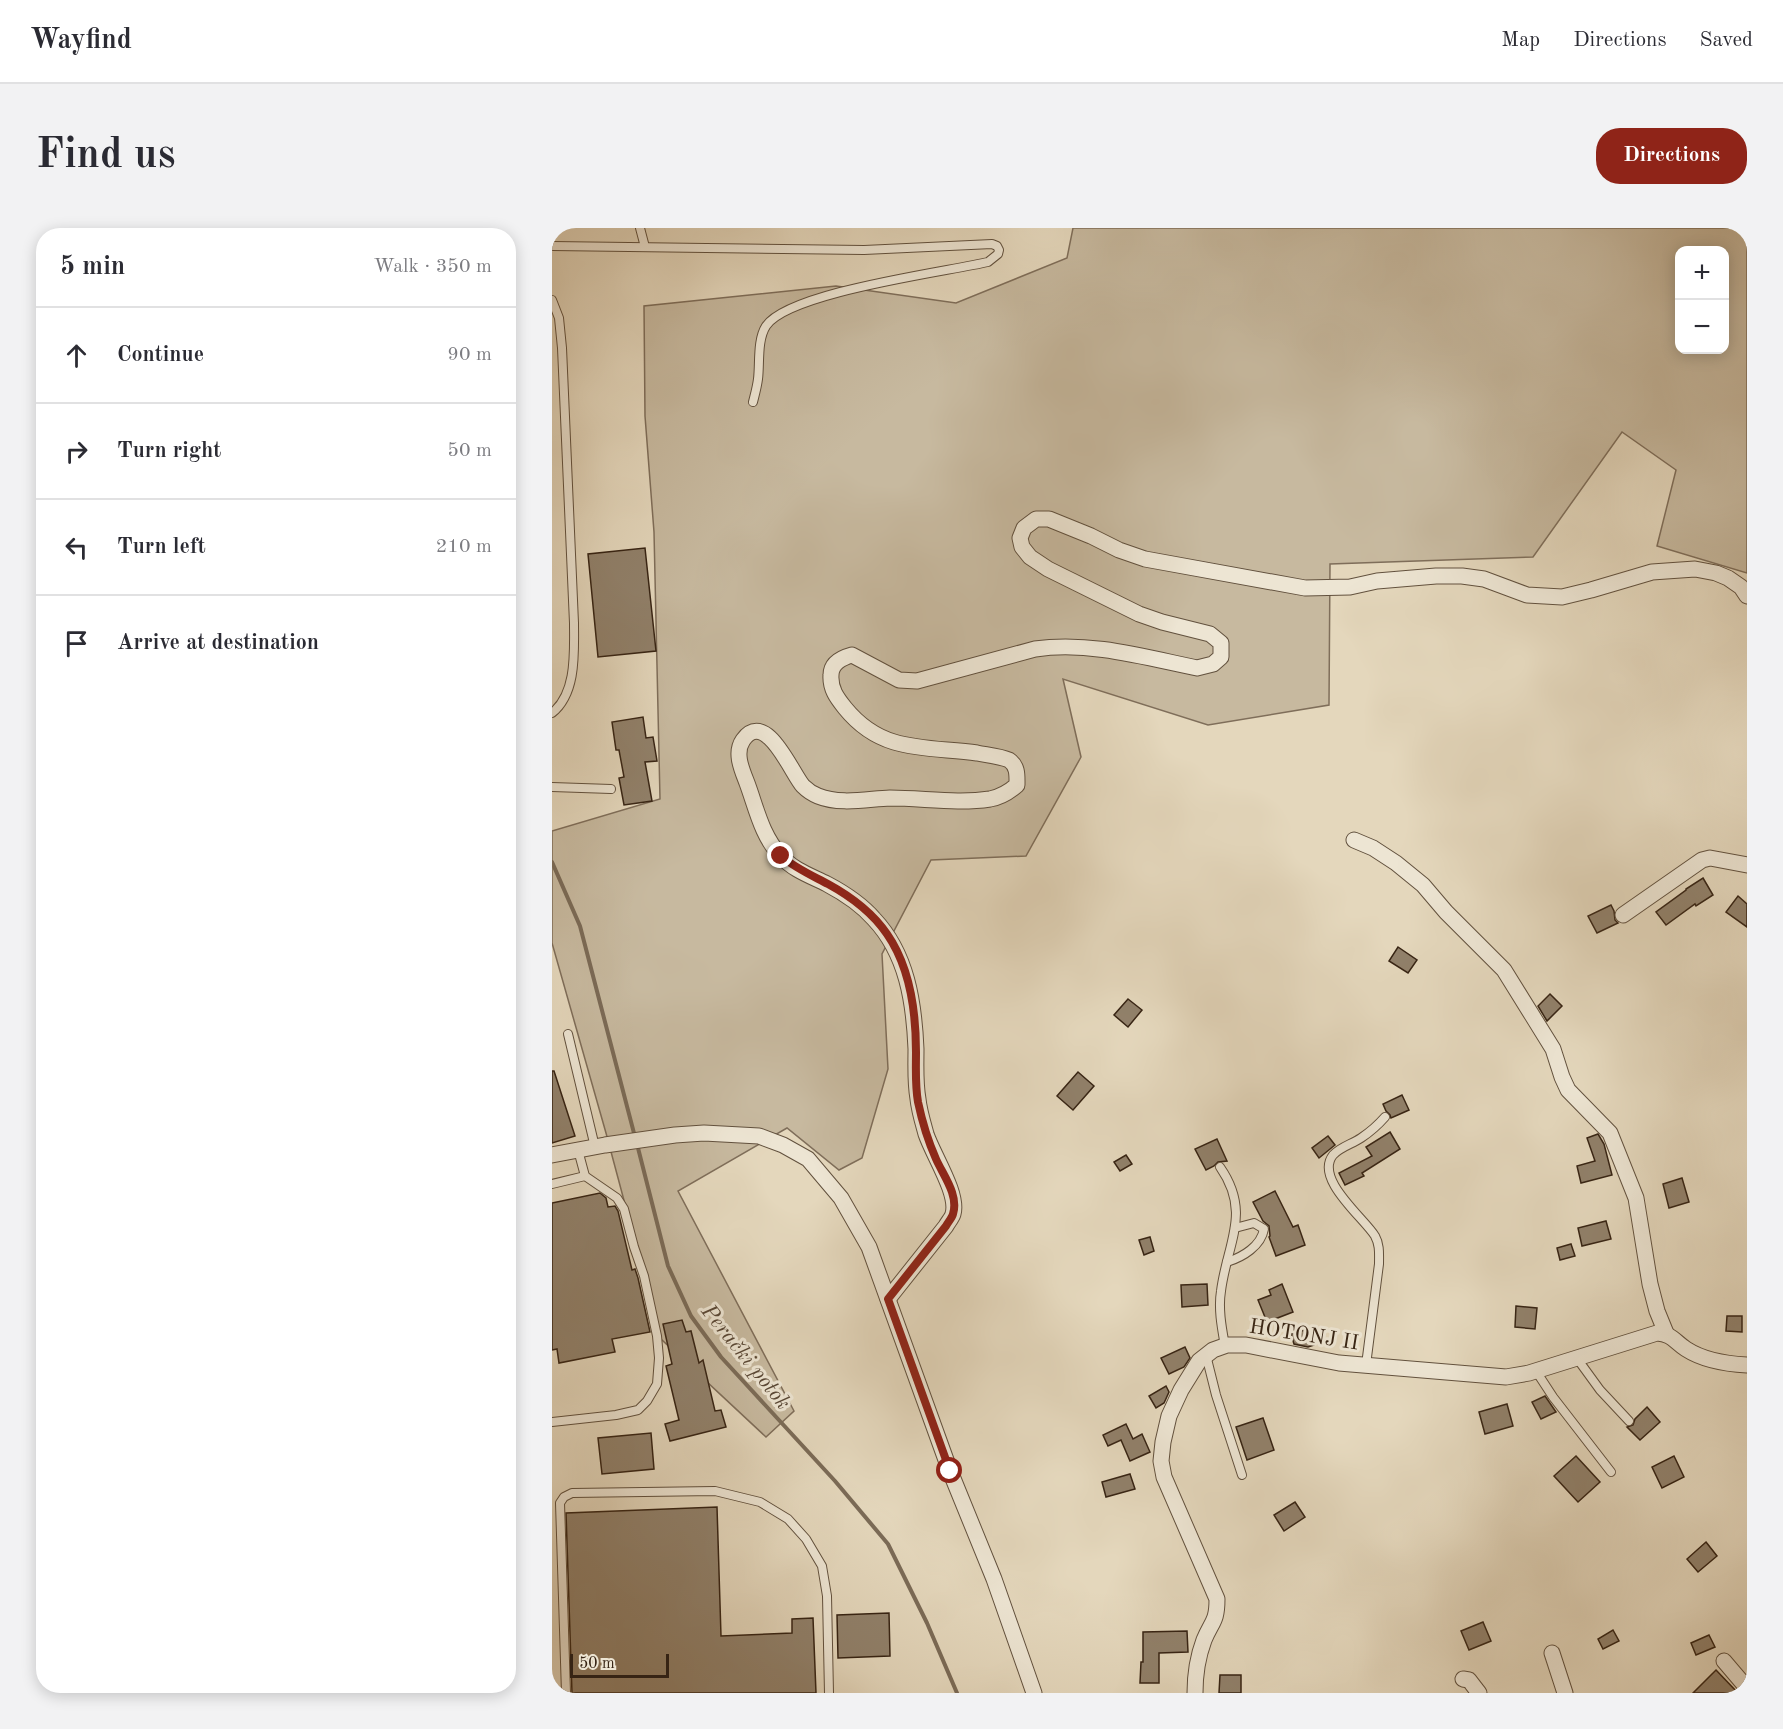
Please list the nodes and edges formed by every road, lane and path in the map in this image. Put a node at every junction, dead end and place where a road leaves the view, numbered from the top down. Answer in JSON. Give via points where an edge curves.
{"nodes":[{"id":1,"x":640,"y":228,"type":"edge"},
{"id":2,"x":552,"y":246,"type":"edge"},
{"id":3,"x":645,"y":247,"type":"junction"},
{"id":4,"x":552,"y":300,"type":"edge"},
{"id":5,"x":753,"y":402,"type":"dead end"},
{"id":6,"x":1747,"y":596,"type":"edge"},
{"id":7,"x":552,"y":713,"type":"edge"},
{"id":8,"x":552,"y":787,"type":"edge"},
{"id":9,"x":611,"y":789,"type":"dead end"},
{"id":10,"x":1354,"y":840,"type":"dead end"},
{"id":11,"x":1747,"y":865,"type":"edge"},
{"id":12,"x":1623,"y":915,"type":"dead end"},
{"id":13,"x":568,"y":1034,"type":"dead end"},
{"id":14,"x":1385,"y":1117,"type":"dead end"},
{"id":15,"x":600,"y":1146,"type":"junction"},
{"id":16,"x":578,"y":1150,"type":"junction"},
{"id":17,"x":552,"y":1155,"type":"edge"},
{"id":18,"x":1220,"y":1167,"type":"dead end"},
{"id":19,"x":585,"y":1176,"type":"junction"},
{"id":20,"x":552,"y":1184,"type":"edge"},
{"id":21,"x":1235,"y":1228,"type":"junction"},
{"id":22,"x":1227,"y":1262,"type":"junction"},
{"id":23,"x":888,"y":1299,"type":"junction"},
{"id":24,"x":1666,"y":1333,"type":"junction"},
{"id":25,"x":1225,"y":1346,"type":"junction"},
{"id":26,"x":1206,"y":1355,"type":"junction"},
{"id":27,"x":1576,"y":1358,"type":"junction"},
{"id":28,"x":1366,"y":1365,"type":"junction"},
{"id":29,"x":1747,"y":1365,"type":"edge"},
{"id":30,"x":1536,"y":1371,"type":"junction"},
{"id":31,"x":1629,"y":1421,"type":"dead end"},
{"id":32,"x":552,"y":1422,"type":"edge"},
{"id":33,"x":1611,"y":1472,"type":"dead end"},
{"id":34,"x":1242,"y":1474,"type":"dead end"},
{"id":35,"x":1552,"y":1653,"type":"dead end"},
{"id":36,"x":1724,"y":1661,"type":"dead end"},
{"id":37,"x":1463,"y":1679,"type":"dead end"},
{"id":38,"x":1747,"y":1688,"type":"edge"},
{"id":39,"x":566,"y":1693,"type":"edge"},
{"id":40,"x":829,"y":1693,"type":"edge"},
{"id":41,"x":1034,"y":1693,"type":"edge"},
{"id":42,"x":1196,"y":1693,"type":"edge"},
{"id":43,"x":1479,"y":1693,"type":"edge"},
{"id":44,"x":1565,"y":1693,"type":"edge"}],
"edges":[{"from":1,"to":3,"type":"lane"},
{"from":2,"to":3,"type":"lane"},
{"from":3,"to":5,"type":"lane","via":[[864,250],[997,246],[995,258],[988,262],[864,286],[789,308],[773,318],[762,336]]},
{"from":4,"to":7,"type":"lane","via":[[559,318],[562,348],[574,658],[566,696]]},
{"from":6,"to":23,"type":"street","via":[[1728,578],[1695,569],[1652,572],[1562,597],[1527,595],[1484,579],[1462,576],[1305,588],[1145,559],[1049,519],[1036,519],[1024,528],[1020,538],[1030,557],[1139,614],[1210,634],[1221,643],[1221,657],[1213,664],[1197,668],[1096,648],[1054,646],[917,681],[899,680],[852,655],[840,659],[831,670],[833,691],[864,727],[896,743],[1010,761],[1018,772],[1017,785],[991,799],[860,801],[819,796],[804,788],[773,739],[763,732],[744,739],[739,750],[740,763],[771,844],[792,866],[867,911],[886,933],[906,972],[918,1101],[927,1136],[948,1181],[953,1214]]},
{"from":8,"to":9,"type":"lane"},
{"from":10,"to":24,"type":"street","via":[[1396,863],[1423,885],[1500,966],[1553,1049],[1568,1090],[1610,1133],[1636,1198],[1650,1284]]},
{"from":11,"to":12,"type":"street","via":[[1702,860]]},
{"from":13,"to":15,"type":"lane"},
{"from":14,"to":28,"type":"lane","via":[[1372,1131],[1332,1156],[1329,1165],[1336,1189],[1375,1236],[1379,1247]]},
{"from":15,"to":16,"type":"street"},
{"from":15,"to":23,"type":"street","via":[[704,1133],[759,1136],[783,1144],[808,1159],[840,1198],[869,1247]]},
{"from":16,"to":17,"type":"street"},
{"from":16,"to":19,"type":"lane"},
{"from":18,"to":21,"type":"lane","via":[[1234,1194]]},
{"from":19,"to":20,"type":"lane"},
{"from":19,"to":32,"type":"lane","via":[[617,1198],[624,1209],[657,1336],[657,1384],[638,1410]]},
{"from":21,"to":22,"type":"lane"},
{"from":21,"to":22,"type":"lane","via":[[1254,1223],[1264,1229],[1263,1236],[1249,1251]]},
{"from":22,"to":25,"type":"lane","via":[[1220,1294]]},
{"from":23,"to":41,"type":"street"},
{"from":24,"to":27,"type":"street","name":"HOTONJ II"},
{"from":24,"to":29,"type":"street","via":[[1686,1349],[1703,1356]]},
{"from":25,"to":26,"type":"street","name":"HOTONJ II"},
{"from":25,"to":28,"type":"street","name":"HOTONJ II","via":[[1246,1345]]},
{"from":26,"to":34,"type":"lane"},
{"from":26,"to":42,"type":"street","name":"HOTONJ II","via":[[1191,1371],[1169,1416],[1161,1461],[1164,1477],[1216,1599],[1217,1615],[1204,1641]]},
{"from":27,"to":30,"type":"street","name":"HOTONJ II"},
{"from":27,"to":31,"type":"lane"},
{"from":28,"to":30,"type":"street","name":"HOTONJ II","via":[[1506,1377]]},
{"from":30,"to":33,"type":"lane"},
{"from":35,"to":44,"type":"street"},
{"from":36,"to":38,"type":"street"},
{"from":37,"to":43,"type":"street"},
{"from":39,"to":40,"type":"lane","via":[[560,1503],[564,1497],[572,1493],[704,1491],[760,1502],[788,1519],[806,1539],[822,1566],[827,1596]]}]}
